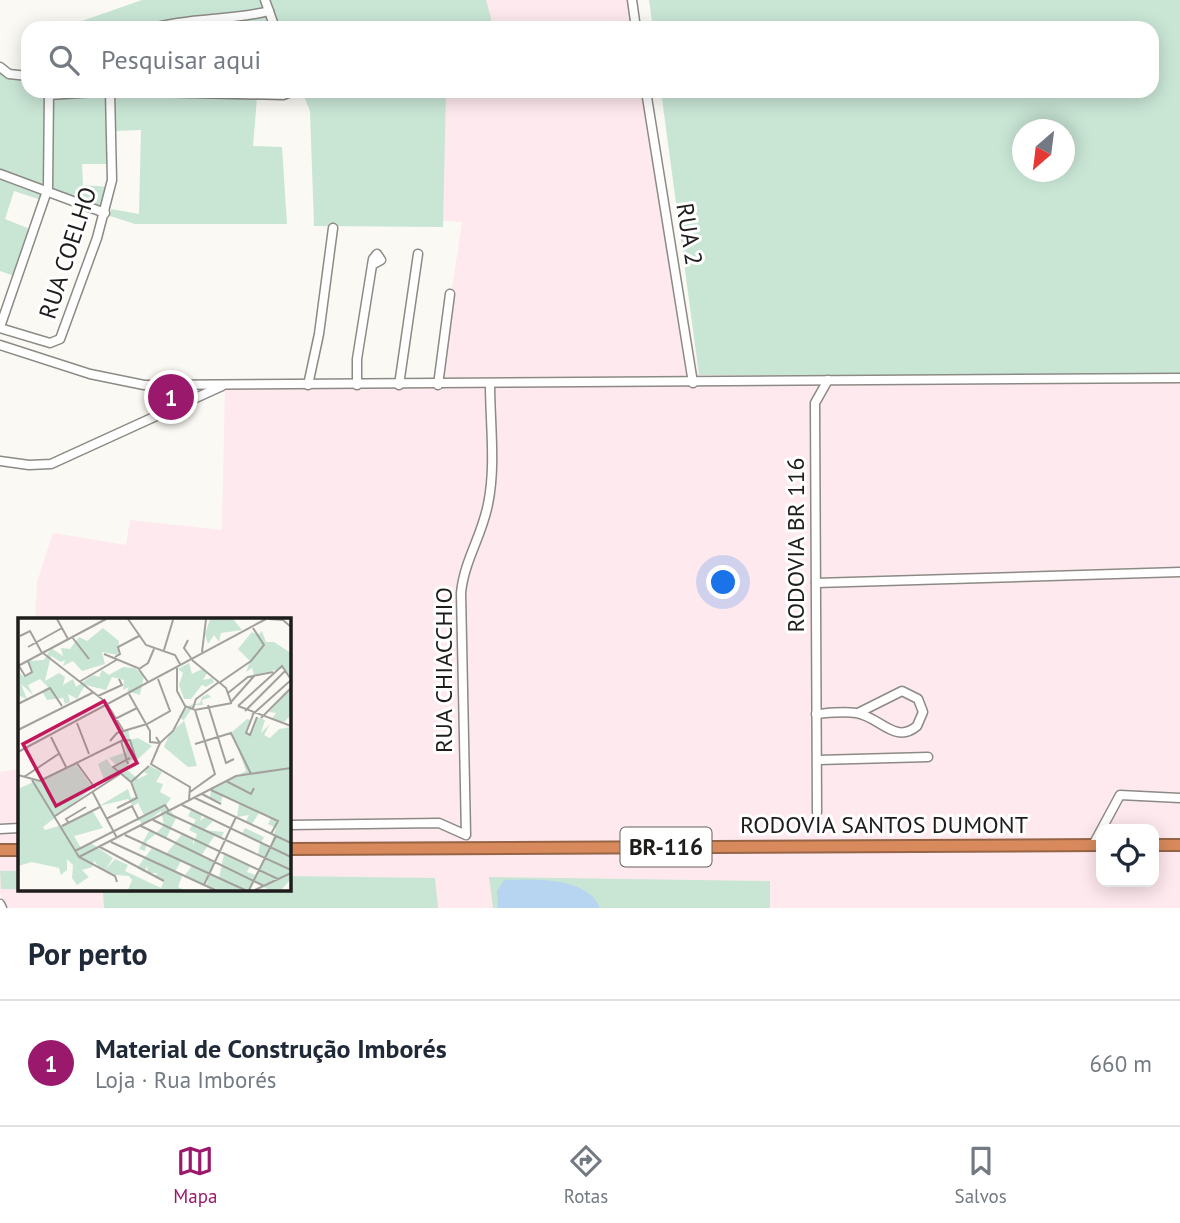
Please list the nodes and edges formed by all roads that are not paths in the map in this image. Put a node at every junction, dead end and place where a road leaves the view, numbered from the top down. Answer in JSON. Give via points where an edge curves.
{"nodes":[{"id":1,"x":265,"y":0,"type":"edge"},
{"id":2,"x":632,"y":0,"type":"edge"},
{"id":3,"x":269,"y":11,"type":"junction"},
{"id":4,"x":183,"y":21,"type":"edge"},
{"id":5,"x":273,"y":21,"type":"edge"},
{"id":6,"x":635,"y":21,"type":"edge"},
{"id":7,"x":0,"y":67,"type":"edge"},
{"id":8,"x":21,"y":75,"type":"edge"},
{"id":9,"x":49,"y":98,"type":"edge"},
{"id":10,"x":110,"y":98,"type":"edge"},
{"id":11,"x":647,"y":98,"type":"edge"},
{"id":12,"x":0,"y":174,"type":"edge"},
{"id":13,"x":47,"y":192,"type":"junction"},
{"id":14,"x":105,"y":213,"type":"junction"},
{"id":15,"x":333,"y":228,"type":"dead end"},
{"id":16,"x":418,"y":254,"type":"dead end"},
{"id":17,"x":372,"y":265,"type":"dead end"},
{"id":18,"x":450,"y":295,"type":"dead end"},
{"id":19,"x":0,"y":328,"type":"edge"},
{"id":20,"x":0,"y":345,"type":"edge"},
{"id":21,"x":1180,"y":378,"type":"edge"},
{"id":22,"x":828,"y":380,"type":"junction"},
{"id":23,"x":693,"y":383,"type":"junction"},
{"id":24,"x":490,"y":384,"type":"junction"},
{"id":25,"x":225,"y":385,"type":"junction"},
{"id":26,"x":308,"y":385,"type":"junction"},
{"id":27,"x":357,"y":385,"type":"junction"},
{"id":28,"x":399,"y":385,"type":"junction"},
{"id":29,"x":438,"y":385,"type":"junction"},
{"id":30,"x":0,"y":461,"type":"edge"},
{"id":31,"x":1180,"y":572,"type":"edge"},
{"id":32,"x":816,"y":583,"type":"junction"},
{"id":33,"x":816,"y":713,"type":"junction"},
{"id":34,"x":858,"y":713,"type":"junction"},
{"id":35,"x":928,"y":757,"type":"dead end"},
{"id":36,"x":818,"y":760,"type":"junction"},
{"id":37,"x":1180,"y":798,"type":"edge"},
{"id":38,"x":817,"y":812,"type":"dead end"},
{"id":39,"x":1106,"y":824,"type":"edge"},
{"id":40,"x":290,"y":825,"type":"edge"},
{"id":41,"x":18,"y":828,"type":"edge"},
{"id":42,"x":0,"y":829,"type":"edge"},
{"id":43,"x":1096,"y":845,"type":"edge"},
{"id":44,"x":1159,"y":845,"type":"edge"},
{"id":45,"x":1180,"y":845,"type":"edge"},
{"id":46,"x":290,"y":849,"type":"edge"},
{"id":47,"x":0,"y":850,"type":"edge"},
{"id":48,"x":18,"y":850,"type":"edge"}],
"edges":[{"from":1,"to":3,"type":"street"},
{"from":2,"to":6,"type":"street"},
{"from":3,"to":4,"type":"street"},
{"from":3,"to":5,"type":"street"},
{"from":7,"to":8,"type":"street"},
{"from":9,"to":13,"type":"street"},
{"from":10,"to":14,"type":"street","name":"RUA COELHO","via":[[112,180]]},
{"from":11,"to":23,"type":"street","name":"RUA 2"},
{"from":12,"to":13,"type":"street"},
{"from":13,"to":14,"type":"street"},
{"from":13,"to":19,"type":"street"},
{"from":14,"to":19,"type":"street","name":"RUA COELHO","via":[[58,342]]},
{"from":15,"to":26,"type":"street"},
{"from":16,"to":28,"type":"street"},
{"from":17,"to":27,"type":"street"},
{"from":18,"to":29,"type":"street"},
{"from":20,"to":25,"type":"street","via":[[90,374],[145,385]]},
{"from":21,"to":22,"type":"street"},
{"from":22,"to":23,"type":"street"},
{"from":22,"to":32,"type":"street","name":"RODOVIA BR 116","via":[[815,403]]},
{"from":23,"to":24,"type":"street"},
{"from":24,"to":29,"type":"street"},
{"from":24,"to":40,"type":"street","name":"RUA CHIACCHIO","via":[[490,495],[464,569],[461,593],[466,835],[439,823]]},
{"from":25,"to":26,"type":"street"},
{"from":25,"to":30,"type":"street","via":[[51,464]]},
{"from":26,"to":27,"type":"street"},
{"from":27,"to":28,"type":"street"},
{"from":28,"to":29,"type":"street"},
{"from":31,"to":32,"type":"street"},
{"from":32,"to":33,"type":"street","name":"RODOVIA BR 116"},
{"from":33,"to":34,"type":"street"},
{"from":33,"to":36,"type":"street","name":"RODOVIA BR 116"},
{"from":34,"to":34,"type":"street","via":[[903,734],[918,726],[923,709],[915,696],[899,691]]},
{"from":35,"to":36,"type":"street"},
{"from":36,"to":38,"type":"street","name":"RODOVIA BR 116"},
{"from":37,"to":39,"type":"street","via":[[1120,794]]},
{"from":41,"to":42,"type":"street"},
{"from":43,"to":46,"type":"highway","name":"RODOVIA SANTOS DUMONT","number":"BR-116"},
{"from":44,"to":45,"type":"highway"},
{"from":47,"to":48,"type":"highway"}]}
